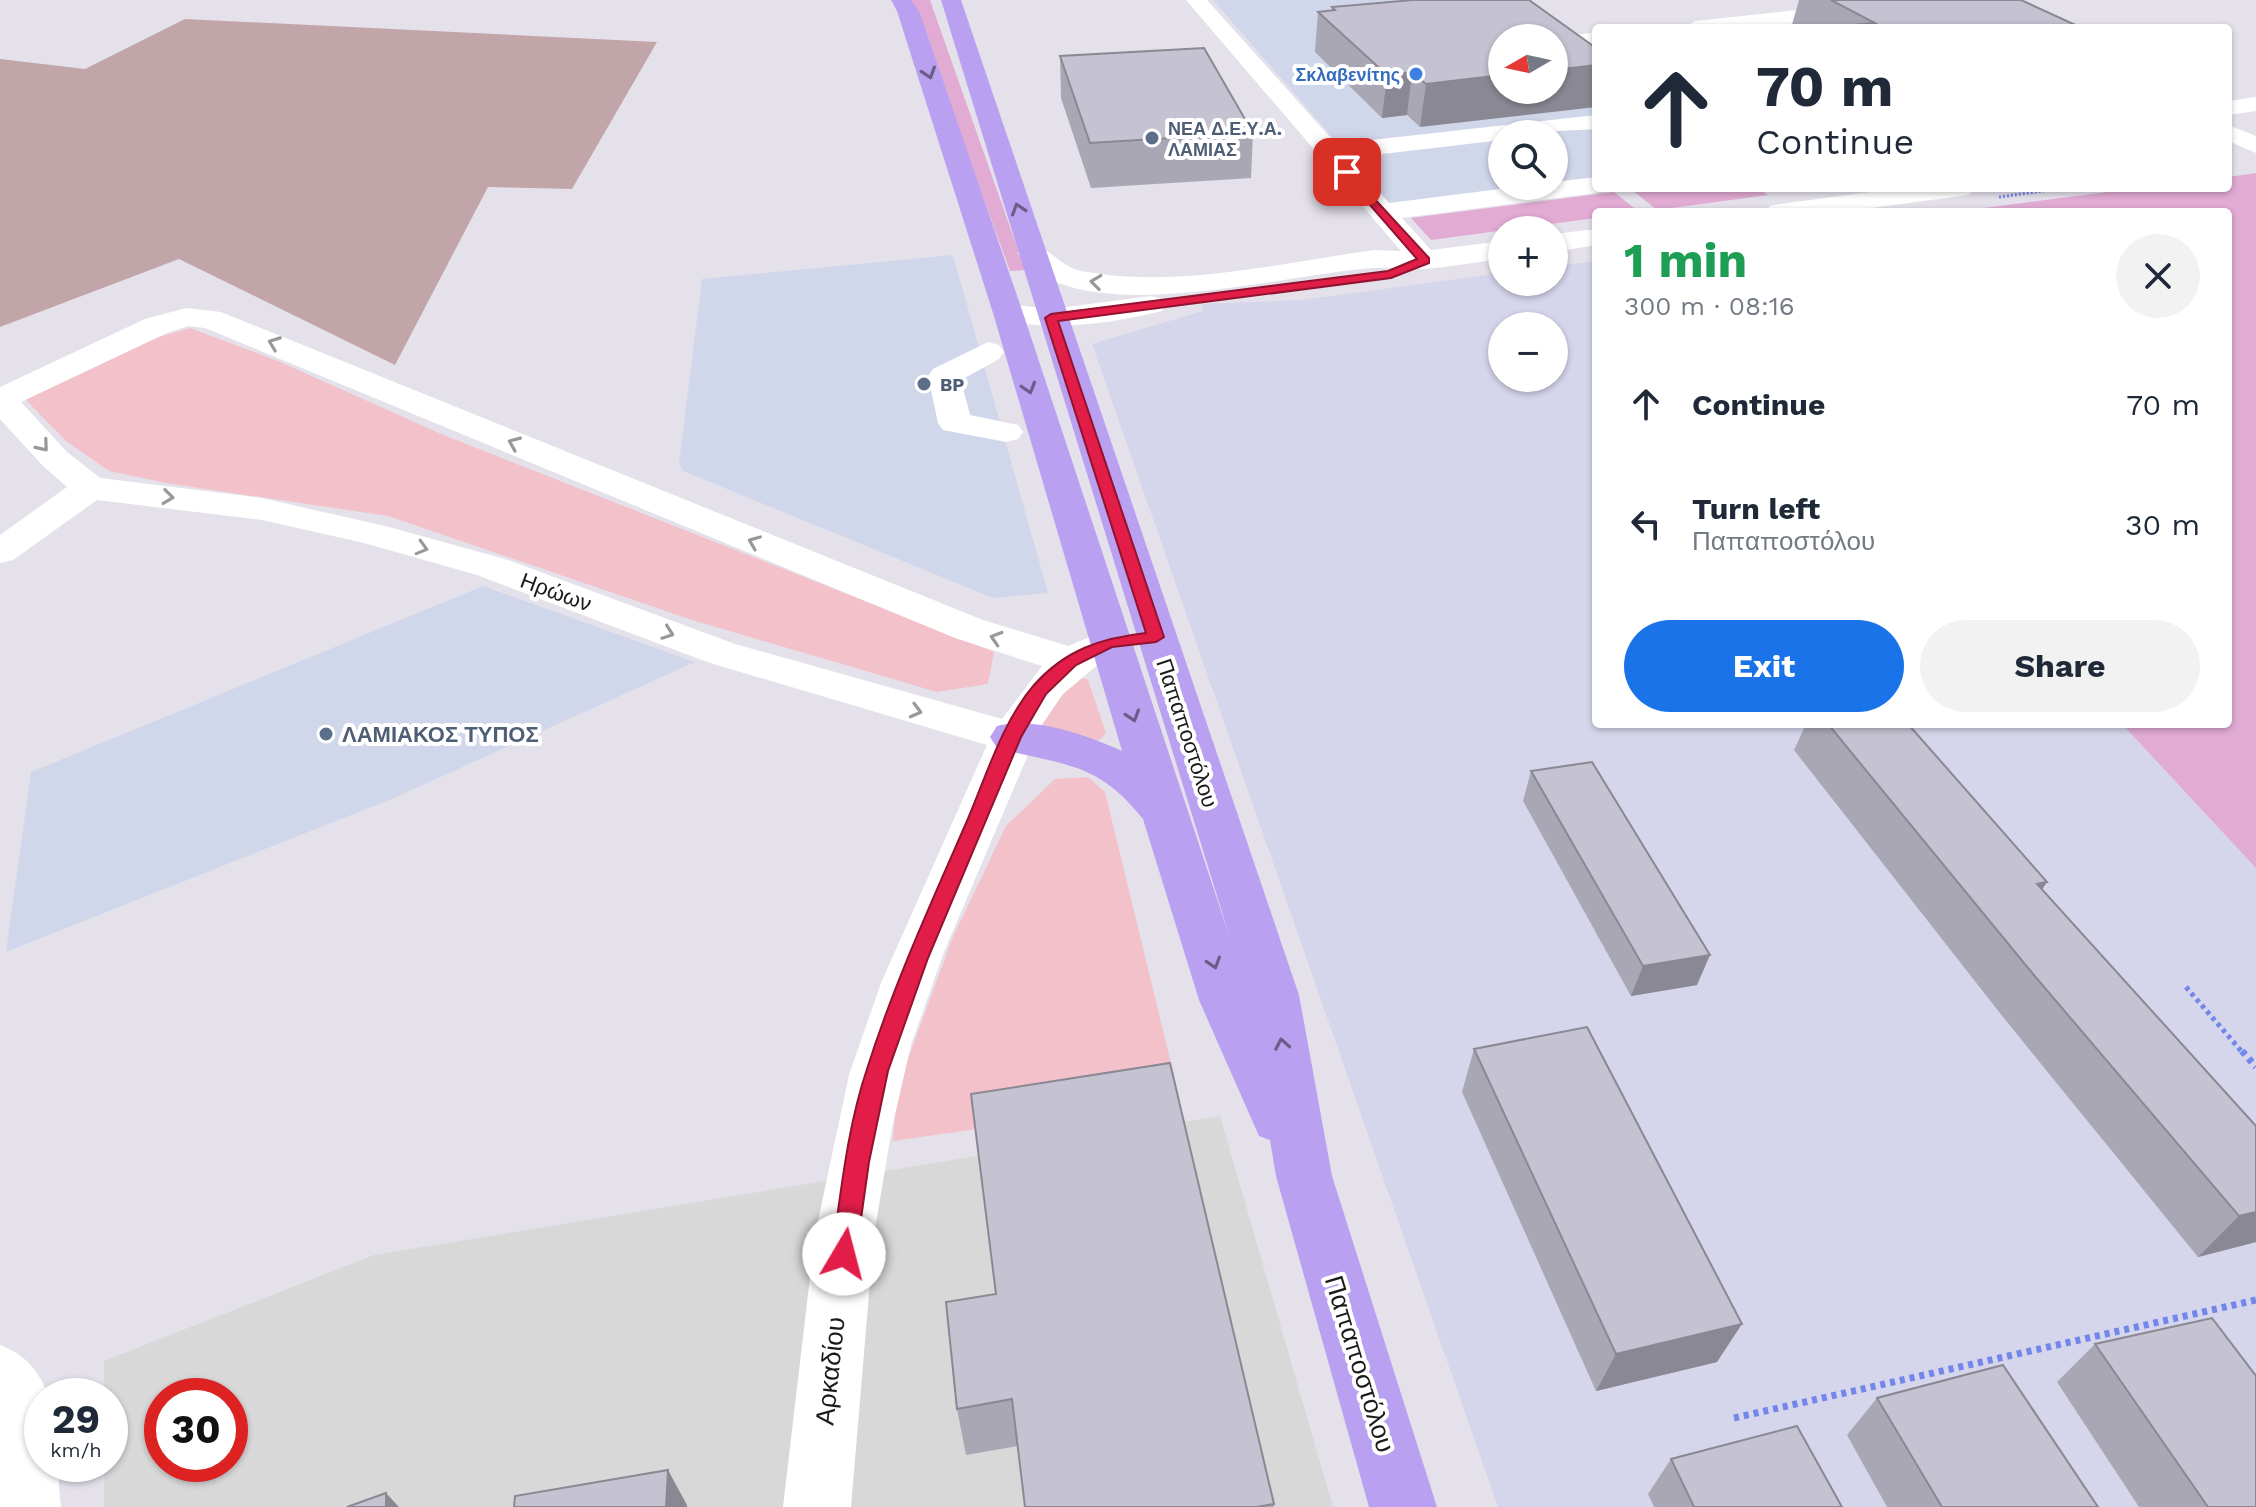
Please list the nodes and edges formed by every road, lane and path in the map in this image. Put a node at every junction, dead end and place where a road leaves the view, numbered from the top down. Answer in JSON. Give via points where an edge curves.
{"nodes":[{"id":1,"x":901,"y":0,"type":"edge"},
{"id":2,"x":951,"y":0,"type":"edge"},
{"id":3,"x":1196,"y":0,"type":"edge"},
{"id":4,"x":1948,"y":0,"type":"edge"},
{"id":5,"x":1731,"y":24,"type":"edge"},
{"id":6,"x":1592,"y":39,"type":"edge"},
{"id":7,"x":1570,"y":42,"type":"joint"},
{"id":8,"x":1592,"y":57,"type":"edge"},
{"id":9,"x":2256,"y":104,"type":"edge"},
{"id":10,"x":2232,"y":107,"type":"edge"},
{"id":11,"x":1592,"y":127,"type":"edge"},
{"id":12,"x":2232,"y":134,"type":"edge"},
{"id":13,"x":1465,"y":136,"type":"junction"},
{"id":14,"x":1398,"y":145,"type":"junction"},
{"id":15,"x":2256,"y":147,"type":"edge"},
{"id":16,"x":1329,"y":152,"type":"junction"},
{"id":17,"x":2232,"y":152,"type":"edge"},
{"id":18,"x":1572,"y":154,"type":"edge"},
{"id":19,"x":1488,"y":162,"type":"edge"},
{"id":20,"x":1488,"y":176,"type":"edge"},
{"id":21,"x":1788,"y":192,"type":"edge"},
{"id":22,"x":1931,"y":192,"type":"edge"},
{"id":23,"x":1811,"y":208,"type":"joint"},
{"id":24,"x":1381,"y":212,"type":"junction"},
{"id":25,"x":1592,"y":238,"type":"edge"},
{"id":26,"x":1568,"y":241,"type":"edge"},
{"id":27,"x":1488,"y":252,"type":"edge"},
{"id":28,"x":1032,"y":253,"type":"junction"},
{"id":29,"x":1424,"y":260,"type":"junction"},
{"id":30,"x":1008,"y":313,"type":"junction"},
{"id":31,"x":1051,"y":318,"type":"junction"},
{"id":32,"x":988,"y":352,"type":"dead end"},
{"id":33,"x":1006,"y":432,"type":"dead end"},
{"id":34,"x":90,"y":488,"type":"junction"},
{"id":35,"x":0,"y":552,"type":"edge"},
{"id":36,"x":1156,"y":637,"type":"junction"},
{"id":37,"x":1090,"y":652,"type":"junction"},
{"id":38,"x":1012,"y":737,"type":"junction"},
{"id":39,"x":1169,"y":823,"type":"junction"},
{"id":40,"x":2186,"y":987,"type":"dead end"},
{"id":41,"x":2256,"y":1067,"type":"edge"},
{"id":42,"x":1304,"y":1176,"type":"junction"},
{"id":43,"x":2256,"y":1300,"type":"edge"},
{"id":44,"x":0,"y":1376,"type":"edge"},
{"id":45,"x":1734,"y":1418,"type":"dead end"},
{"id":46,"x":27,"y":1507,"type":"edge"},
{"id":47,"x":817,"y":1507,"type":"edge"},
{"id":48,"x":1403,"y":1507,"type":"edge"}],
"edges":[{"from":1,"to":30,"type":"main road","name":"Παπαποστόλου","one_way":true},
{"from":28,"to":2,"type":"main road","name":"Παπαποστόλου","one_way":true},
{"from":3,"to":16,"type":"street"},
{"from":4,"to":5,"type":"street"},
{"from":6,"to":7,"type":"street"},
{"from":7,"to":8,"type":"street"},
{"from":9,"to":10,"type":"street"},
{"from":11,"to":18,"type":"street"},
{"from":12,"to":15,"type":"street"},
{"from":13,"to":14,"type":"street"},
{"from":13,"to":18,"type":"street"},
{"from":13,"to":19,"type":"street"},
{"from":14,"to":16,"type":"street"},
{"from":14,"to":20,"type":"street","via":[[1430,176],[1464,186]]},
{"from":15,"to":17,"type":"street"},
{"from":16,"to":24,"type":"street"},
{"from":18,"to":24,"type":"street"},
{"from":21,"to":23,"type":"street"},
{"from":22,"to":23,"type":"street"},
{"from":24,"to":29,"type":"street"},
{"from":25,"to":26,"type":"street"},
{"from":27,"to":29,"type":"street"},
{"from":29,"to":28,"type":"street","one_way":true,"via":[[1375,259],[1133,287],[1060,274]]},
{"from":28,"to":31,"type":"main road","name":"Παπαποστόλου"},
{"from":29,"to":31,"type":"street","via":[[1391,274]]},
{"from":30,"to":31,"type":"street"},
{"from":30,"to":37,"type":"main road","name":"Παπαποστόλου","one_way":true},
{"from":31,"to":36,"type":"main road","name":"Παπαποστόλου"},
{"from":32,"to":33,"type":"street","via":[[944,376],[955,423]]},
{"from":34,"to":35,"type":"street"},
{"from":37,"to":34,"type":"street","one_way":true,"via":[[969,629],[178,306],[156,326],[0,399]]},
{"from":34,"to":38,"type":"street","name":"Ηρώων","one_way":true,"via":[[262,509],[372,534],[491,567],[721,653]]},
{"from":36,"to":37,"type":"main road"},
{"from":42,"to":36,"type":"main road","name":"Παπαποστόλου","one_way":true,"via":[[1273,995]]},
{"from":37,"to":38,"type":"street","name":"Αρκαδίου","via":[[1039,690]]},
{"from":37,"to":39,"type":"main road","name":"Παπαποστόλου","one_way":true},
{"from":38,"to":39,"type":"main road","via":[[1081,750],[1121,768],[1149,792]]},
{"from":38,"to":47,"type":"street","name":"Αρκαδίου","via":[[918,958],[877,1071],[857,1162],[840,1285]]},
{"from":39,"to":42,"type":"main road","name":"Παπαποστόλου","one_way":true,"via":[[1225,1000]]},
{"from":40,"to":41,"type":"path"},
{"from":42,"to":48,"type":"main road","name":"Παπαποστόλου"},
{"from":43,"to":45,"type":"path"},
{"from":44,"to":46,"type":"street","via":[[19,1400]]}]}
